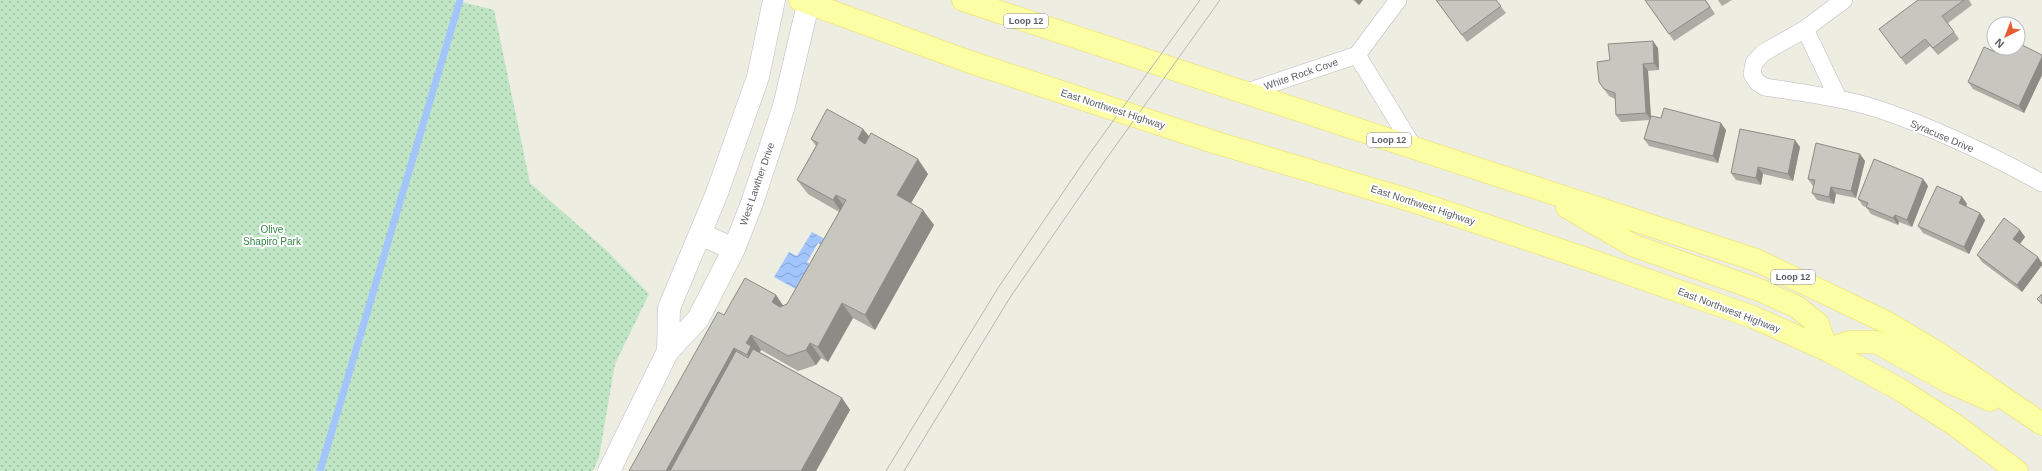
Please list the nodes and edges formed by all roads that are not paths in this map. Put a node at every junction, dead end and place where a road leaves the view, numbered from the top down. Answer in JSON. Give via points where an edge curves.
{"nodes":[{"id":1,"x":774,"y":0,"type":"edge"},
{"id":2,"x":963,"y":0,"type":"edge"},
{"id":3,"x":1398,"y":0,"type":"edge"},
{"id":4,"x":1844,"y":0,"type":"edge"},
{"id":5,"x":806,"y":1,"type":"edge"},
{"id":6,"x":1805,"y":29,"type":"junction"},
{"id":7,"x":1357,"y":55,"type":"junction"},
{"id":8,"x":1244,"y":93,"type":"junction"},
{"id":9,"x":1838,"y":98,"type":"junction"},
{"id":10,"x":1414,"y":148,"type":"junction"},
{"id":11,"x":2042,"y":183,"type":"edge"},
{"id":12,"x":1533,"y":187,"type":"junction"},
{"id":13,"x":700,"y":234,"type":"junction"},
{"id":14,"x":734,"y":249,"type":"junction"},
{"id":15,"x":1827,"y":350,"type":"junction"},
{"id":16,"x":668,"y":351,"type":"junction"},
{"id":17,"x":2036,"y":420,"type":"edge"},
{"id":18,"x":608,"y":471,"type":"edge"},
{"id":19,"x":2017,"y":471,"type":"edge"}],
"edges":[{"from":1,"to":13,"type":"street","name":"West Lawther Drive","via":[[758,78]]},
{"from":2,"to":8,"type":"main road","number":"Loop 12"},
{"from":3,"to":7,"type":"street"},
{"from":4,"to":6,"type":"street","name":"Syracuse Drive"},
{"from":5,"to":14,"type":"street","name":"West Lawther Drive","via":[[784,106]]},
{"from":5,"to":15,"type":"main road","name":"East Northwest Highway","via":[[970,62],[1217,143],[1419,203],[1584,258],[1753,317]]},
{"from":6,"to":9,"type":"street"},
{"from":6,"to":9,"type":"street","name":"Syracuse Drive","via":[[1763,53],[1754,63],[1752,74],[1757,82],[1765,87]]},
{"from":7,"to":8,"type":"street","name":"White Rock Cove"},
{"from":7,"to":10,"type":"street"},
{"from":8,"to":10,"type":"main road","number":"Loop 12"},
{"from":9,"to":11,"type":"street","name":"Syracuse Drive","via":[[1881,110],[1928,129],[2001,161]]},
{"from":10,"to":12,"type":"main road","number":"Loop 12"},
{"from":12,"to":15,"type":"main road","via":[[1632,245],[1762,291],[1797,307],[1818,324]]},
{"from":12,"to":17,"type":"main road","number":"Loop 12","via":[[1653,224],[1756,260],[1886,322],[1938,353]]},
{"from":13,"to":14,"type":"street"},
{"from":13,"to":16,"type":"street","name":"West Lawther Drive","via":[[669,308]]},
{"from":14,"to":16,"type":"street","name":"West Lawther Drive","via":[[698,319]]},
{"from":15,"to":17,"type":"main road","via":[[1849,342],[1876,342],[1949,382]]},
{"from":15,"to":19,"type":"main road","name":"East Northwest Highway","via":[[1905,393],[1955,425]]},
{"from":16,"to":18,"type":"street","name":"West Lawther Drive"}]}
